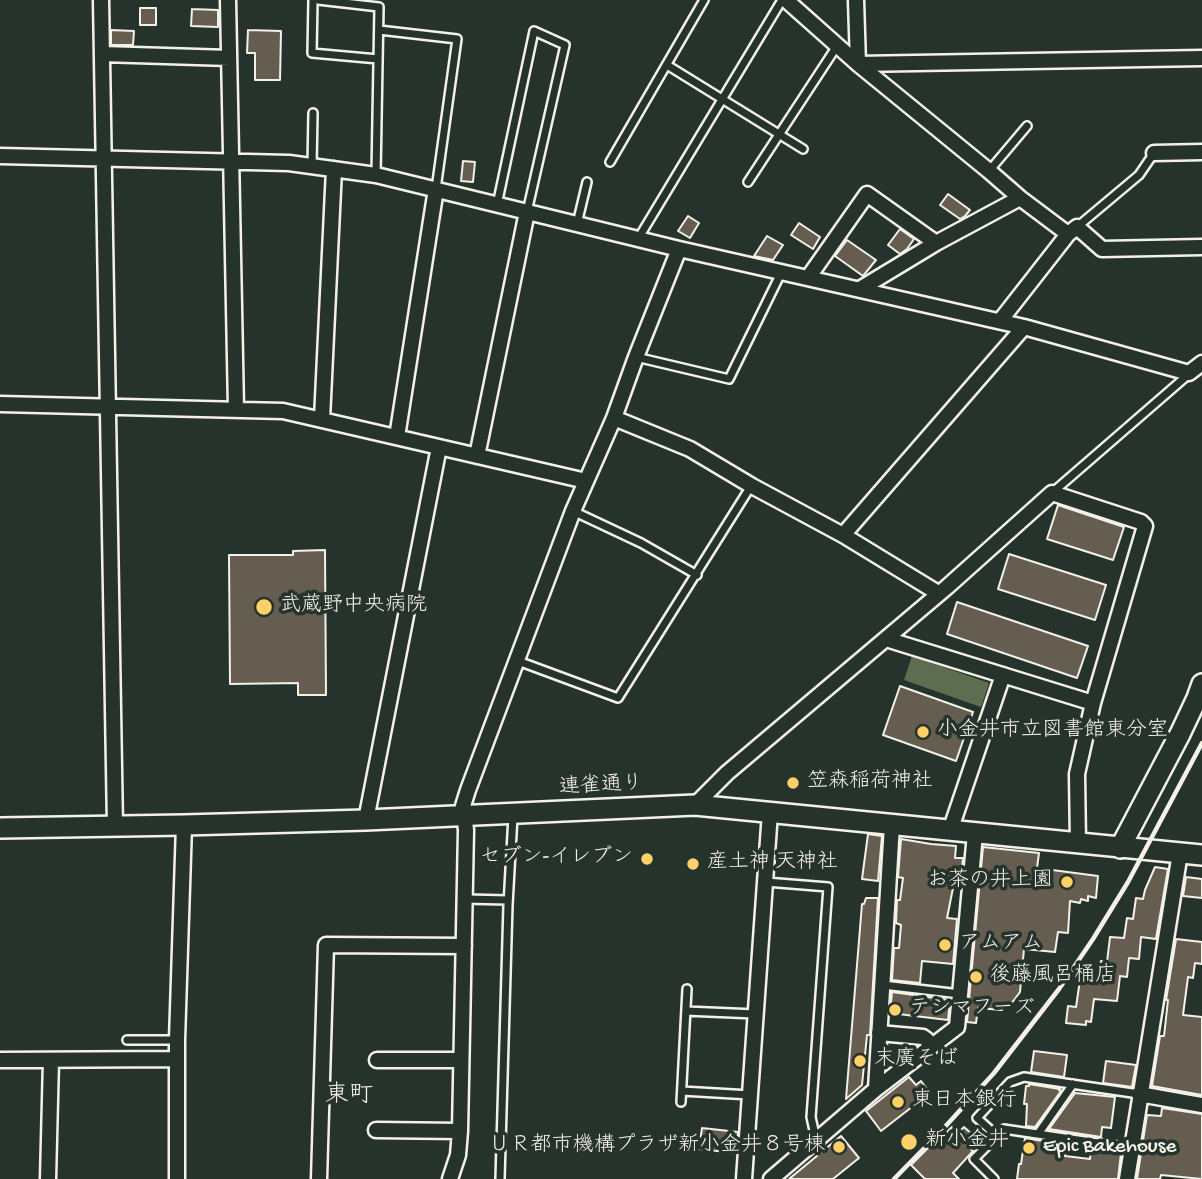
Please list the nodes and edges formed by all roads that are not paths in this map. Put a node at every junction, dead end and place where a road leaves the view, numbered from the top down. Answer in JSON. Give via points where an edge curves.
{"nodes":[{"id":1,"x":101,"y":0,"type":"edge"},
{"id":2,"x":228,"y":0,"type":"edge"},
{"id":3,"x":315,"y":0,"type":"edge"},
{"id":4,"x":704,"y":0,"type":"edge"},
{"id":5,"x":784,"y":0,"type":"edge"},
{"id":6,"x":856,"y":0,"type":"edge"},
{"id":7,"x":379,"y":30,"type":"junction"},
{"id":8,"x":837,"y":46,"type":"junction"},
{"id":9,"x":102,"y":54,"type":"junction"},
{"id":10,"x":229,"y":58,"type":"junction"},
{"id":11,"x":1202,"y":58,"type":"edge"},
{"id":12,"x":378,"y":59,"type":"junction"},
{"id":13,"x":858,"y":64,"type":"junction"},
{"id":14,"x":667,"y":65,"type":"junction"},
{"id":15,"x":722,"y":99,"type":"junction"},
{"id":16,"x":313,"y":113,"type":"dead end"},
{"id":17,"x":1027,"y":126,"type":"dead end"},
{"id":18,"x":780,"y":135,"type":"junction"},
{"id":19,"x":803,"y":149,"type":"dead end"},
{"id":20,"x":1202,"y":152,"type":"edge"},
{"id":21,"x":1154,"y":153,"type":"joint"},
{"id":22,"x":0,"y":156,"type":"edge"},
{"id":23,"x":103,"y":159,"type":"junction"},
{"id":24,"x":230,"y":161,"type":"junction"},
{"id":25,"x":610,"y":162,"type":"dead end"},
{"id":26,"x":312,"y":166,"type":"junction"},
{"id":27,"x":334,"y":169,"type":"junction"},
{"id":28,"x":989,"y":171,"type":"junction"},
{"id":29,"x":376,"y":175,"type":"junction"},
{"id":30,"x":587,"y":183,"type":"dead end"},
{"id":31,"x":748,"y":183,"type":"dead end"},
{"id":32,"x":436,"y":189,"type":"junction"},
{"id":33,"x":1020,"y":198,"type":"junction"},
{"id":34,"x":497,"y":205,"type":"junction"},
{"id":35,"x":527,"y":212,"type":"junction"},
{"id":36,"x":577,"y":224,"type":"junction"},
{"id":37,"x":1072,"y":230,"type":"junction"},
{"id":38,"x":638,"y":239,"type":"junction"},
{"id":39,"x":936,"y":243,"type":"junction"},
{"id":40,"x":1202,"y":247,"type":"edge"},
{"id":41,"x":679,"y":249,"type":"junction"},
{"id":42,"x":781,"y":273,"type":"junction"},
{"id":43,"x":808,"y":278,"type":"junction"},
{"id":44,"x":860,"y":289,"type":"junction"},
{"id":45,"x":1000,"y":321,"type":"junction"},
{"id":46,"x":1024,"y":327,"type":"junction"},
{"id":47,"x":636,"y":357,"type":"junction"},
{"id":48,"x":1202,"y":363,"type":"edge"},
{"id":49,"x":1189,"y":373,"type":"junction"},
{"id":50,"x":0,"y":404,"type":"edge"},
{"id":51,"x":108,"y":406,"type":"junction"},
{"id":52,"x":236,"y":409,"type":"junction"},
{"id":53,"x":614,"y":418,"type":"junction"},
{"id":54,"x":322,"y":419,"type":"junction"},
{"id":55,"x":397,"y":437,"type":"junction"},
{"id":56,"x":439,"y":447,"type":"junction"},
{"id":57,"x":477,"y":456,"type":"junction"},
{"id":58,"x":586,"y":481,"type":"junction"},
{"id":59,"x":752,"y":486,"type":"junction"},
{"id":60,"x":1052,"y":493,"type":"junction"},
{"id":61,"x":573,"y":511,"type":"junction"},
{"id":62,"x":843,"y":535,"type":"junction"},
{"id":63,"x":696,"y":575,"type":"junction"},
{"id":64,"x":938,"y":593,"type":"junction"},
{"id":65,"x":886,"y":639,"type":"junction"},
{"id":66,"x":518,"y":661,"type":"junction"},
{"id":67,"x":1003,"y":675,"type":"junction"},
{"id":68,"x":1202,"y":684,"type":"edge"},
{"id":69,"x":1093,"y":703,"type":"junction"},
{"id":70,"x":695,"y":805,"type":"junction"},
{"id":71,"x":770,"y":812,"type":"junction"},
{"id":72,"x":513,"y":814,"type":"junction"},
{"id":73,"x":465,"y":817,"type":"junction"},
{"id":74,"x":366,"y":820,"type":"junction"},
{"id":75,"x":184,"y":825,"type":"junction"},
{"id":76,"x":892,"y":825,"type":"junction"},
{"id":77,"x":115,"y":826,"type":"junction"},
{"id":78,"x":0,"y":828,"type":"edge"},
{"id":79,"x":950,"y":831,"type":"junction"},
{"id":80,"x":975,"y":834,"type":"junction"},
{"id":81,"x":1078,"y":844,"type":"junction"},
{"id":82,"x":1120,"y":848,"type":"junction"},
{"id":83,"x":1180,"y":853,"type":"junction"},
{"id":84,"x":1202,"y":855,"type":"edge"},
{"id":85,"x":766,"y":882,"type":"junction"},
{"id":86,"x":464,"y":899,"type":"junction"},
{"id":87,"x":508,"y":900,"type":"junction"},
{"id":88,"x":464,"y":946,"type":"junction"},
{"id":89,"x":882,"y":985,"type":"junction"},
{"id":90,"x":687,"y":989,"type":"dead end"},
{"id":91,"x":960,"y":994,"type":"junction"},
{"id":92,"x":686,"y":1010,"type":"junction"},
{"id":93,"x":756,"y":1014,"type":"junction"},
{"id":94,"x":879,"y":1033,"type":"junction"},
{"id":95,"x":127,"y":1040,"type":"dead end"},
{"id":96,"x":177,"y":1040,"type":"junction"},
{"id":97,"x":930,"y":1047,"type":"junction"},
{"id":98,"x":177,"y":1059,"type":"junction"},
{"id":99,"x":0,"y":1060,"type":"edge"},
{"id":100,"x":51,"y":1060,"type":"junction"},
{"id":101,"x":377,"y":1060,"type":"dead end"},
{"id":102,"x":461,"y":1060,"type":"junction"},
{"id":103,"x":1073,"y":1084,"type":"junction"},
{"id":104,"x":876,"y":1090,"type":"junction"},
{"id":105,"x":682,"y":1091,"type":"junction"},
{"id":106,"x":1139,"y":1094,"type":"junction"},
{"id":107,"x":750,"y":1095,"type":"junction"},
{"id":108,"x":681,"y":1102,"type":"dead end"},
{"id":109,"x":1202,"y":1105,"type":"edge"},
{"id":110,"x":376,"y":1130,"type":"dead end"},
{"id":111,"x":460,"y":1131,"type":"junction"},
{"id":112,"x":1038,"y":1134,"type":"junction"},
{"id":113,"x":997,"y":1136,"type":"junction"},
{"id":114,"x":816,"y":1140,"type":"junction"},
{"id":115,"x":1131,"y":1148,"type":"junction"},
{"id":116,"x":48,"y":1179,"type":"edge"},
{"id":117,"x":177,"y":1179,"type":"edge"},
{"id":118,"x":319,"y":1179,"type":"edge"},
{"id":119,"x":450,"y":1179,"type":"edge"},
{"id":120,"x":500,"y":1179,"type":"edge"},
{"id":121,"x":744,"y":1179,"type":"edge"},
{"id":122,"x":771,"y":1179,"type":"edge"},
{"id":123,"x":994,"y":1179,"type":"edge"},
{"id":124,"x":1127,"y":1179,"type":"edge"}],
"edges":[{"from":1,"to":9,"type":"street"},
{"from":2,"to":10,"type":"street"},
{"from":3,"to":7,"type":"lane","via":[[379,7]]},
{"from":3,"to":12,"type":"lane","via":[[312,53]]},
{"from":4,"to":14,"type":"lane"},
{"from":5,"to":8,"type":"street"},
{"from":5,"to":15,"type":"lane"},
{"from":6,"to":13,"type":"street"},
{"from":7,"to":12,"type":"lane"},
{"from":7,"to":32,"type":"lane","via":[[457,39]]},
{"from":8,"to":13,"type":"street"},
{"from":8,"to":18,"type":"lane"},
{"from":9,"to":10,"type":"street"},
{"from":9,"to":23,"type":"street"},
{"from":10,"to":24,"type":"street"},
{"from":11,"to":13,"type":"street"},
{"from":12,"to":29,"type":"lane"},
{"from":13,"to":28,"type":"street"},
{"from":14,"to":15,"type":"lane"},
{"from":14,"to":25,"type":"lane"},
{"from":15,"to":18,"type":"lane"},
{"from":15,"to":38,"type":"lane"},
{"from":16,"to":26,"type":"lane"},
{"from":17,"to":28,"type":"lane"},
{"from":18,"to":19,"type":"lane"},
{"from":18,"to":31,"type":"lane"},
{"from":20,"to":21,"type":"street"},
{"from":21,"to":37,"type":"lane","via":[[1139,175]]},
{"from":22,"to":23,"type":"street"},
{"from":23,"to":24,"type":"street"},
{"from":23,"to":51,"type":"street"},
{"from":24,"to":26,"type":"street"},
{"from":24,"to":52,"type":"street"},
{"from":26,"to":27,"type":"street"},
{"from":27,"to":29,"type":"street"},
{"from":27,"to":54,"type":"street"},
{"from":28,"to":33,"type":"street"},
{"from":29,"to":32,"type":"street"},
{"from":30,"to":36,"type":"lane"},
{"from":32,"to":34,"type":"street"},
{"from":32,"to":55,"type":"street"},
{"from":33,"to":37,"type":"street"},
{"from":33,"to":39,"type":"street"},
{"from":34,"to":35,"type":"street"},
{"from":34,"to":35,"type":"lane","via":[[534,31],[565,45]]},
{"from":35,"to":36,"type":"street"},
{"from":35,"to":57,"type":"street"},
{"from":36,"to":38,"type":"street"},
{"from":37,"to":40,"type":"street","via":[[1102,250]]},
{"from":37,"to":45,"type":"street"},
{"from":38,"to":41,"type":"street"},
{"from":39,"to":43,"type":"street","via":[[867,194]]},
{"from":39,"to":44,"type":"street"},
{"from":41,"to":42,"type":"street"},
{"from":41,"to":47,"type":"street"},
{"from":42,"to":43,"type":"street"},
{"from":42,"to":47,"type":"lane","via":[[729,379]]},
{"from":43,"to":44,"type":"street"},
{"from":44,"to":45,"type":"street"},
{"from":45,"to":46,"type":"street"},
{"from":46,"to":49,"type":"street"},
{"from":46,"to":62,"type":"street"},
{"from":47,"to":53,"type":"street"},
{"from":48,"to":49,"type":"street"},
{"from":49,"to":60,"type":"lane"},
{"from":50,"to":51,"type":"street"},
{"from":51,"to":52,"type":"street"},
{"from":51,"to":77,"type":"street"},
{"from":52,"to":54,"type":"street"},
{"from":53,"to":58,"type":"street"},
{"from":53,"to":59,"type":"street","via":[[690,449]]},
{"from":54,"to":55,"type":"street"},
{"from":55,"to":56,"type":"street"},
{"from":56,"to":57,"type":"street"},
{"from":56,"to":74,"type":"street"},
{"from":57,"to":58,"type":"street"},
{"from":58,"to":61,"type":"street"},
{"from":59,"to":62,"type":"street"},
{"from":59,"to":63,"type":"lane"},
{"from":60,"to":64,"type":"street"},
{"from":60,"to":69,"type":"street","via":[[1145,526]]},
{"from":61,"to":63,"type":"lane"},
{"from":61,"to":66,"type":"street"},
{"from":62,"to":64,"type":"street"},
{"from":63,"to":66,"type":"lane","via":[[618,698]]},
{"from":64,"to":65,"type":"street"},
{"from":65,"to":67,"type":"street"},
{"from":65,"to":70,"type":"street"},
{"from":66,"to":73,"type":"street","via":[[468,790]]},
{"from":67,"to":69,"type":"street"},
{"from":67,"to":79,"type":"street"},
{"from":68,"to":82,"type":"main road"},
{"from":69,"to":81,"type":"street","via":[[1077,774]]},
{"from":70,"to":71,"type":"main road","name":"連雀通り"},
{"from":70,"to":72,"type":"main road","name":"連雀通り"},
{"from":71,"to":76,"type":"main road","name":"連雀通り"},
{"from":71,"to":85,"type":"street"},
{"from":72,"to":73,"type":"main road","name":"連雀通り"},
{"from":72,"to":87,"type":"lane"},
{"from":73,"to":74,"type":"main road","name":"連雀通り"},
{"from":73,"to":86,"type":"street"},
{"from":74,"to":75,"type":"main road","name":"連雀通り"},
{"from":75,"to":77,"type":"main road","name":"連雀通り"},
{"from":75,"to":96,"type":"street"},
{"from":76,"to":79,"type":"main road","name":"連雀通り"},
{"from":76,"to":89,"type":"street"},
{"from":77,"to":78,"type":"main road","name":"連雀通り"},
{"from":79,"to":80,"type":"main road","name":"連雀通り"},
{"from":80,"to":81,"type":"main road","name":"連雀通り"},
{"from":80,"to":91,"type":"street"},
{"from":81,"to":82,"type":"main road","name":"連雀通り"},
{"from":82,"to":83,"type":"main road","name":"連雀通り"},
{"from":83,"to":84,"type":"main road","name":"連雀通り"},
{"from":83,"to":106,"type":"street"},
{"from":85,"to":93,"type":"street"},
{"from":85,"to":114,"type":"lane","via":[[828,887],[811,1117]]},
{"from":86,"to":87,"type":"lane"},
{"from":86,"to":88,"type":"street"},
{"from":87,"to":120,"type":"lane"},
{"from":88,"to":102,"type":"street"},
{"from":88,"to":118,"type":"street","via":[[326,945]]},
{"from":89,"to":91,"type":"lane"},
{"from":89,"to":94,"type":"street"},
{"from":90,"to":92,"type":"lane"},
{"from":91,"to":97,"type":"street","via":[[957,1027]]},
{"from":92,"to":93,"type":"lane"},
{"from":92,"to":105,"type":"lane"},
{"from":93,"to":107,"type":"street"},
{"from":94,"to":97,"type":"street","via":[[923,1037]]},
{"from":94,"to":104,"type":"street"},
{"from":95,"to":96,"type":"lane"},
{"from":96,"to":98,"type":"street"},
{"from":97,"to":104,"type":"street"},
{"from":98,"to":100,"type":"street"},
{"from":98,"to":117,"type":"street"},
{"from":99,"to":100,"type":"street"},
{"from":100,"to":116,"type":"street"},
{"from":101,"to":102,"type":"street"},
{"from":102,"to":111,"type":"street"},
{"from":103,"to":106,"type":"lane"},
{"from":103,"to":112,"type":"lane"},
{"from":103,"to":113,"type":"lane","via":[[1024,1077],[1010,1082],[977,1118]]},
{"from":104,"to":114,"type":"street"},
{"from":105,"to":107,"type":"lane"},
{"from":105,"to":108,"type":"lane"},
{"from":106,"to":109,"type":"street"},
{"from":106,"to":115,"type":"street"},
{"from":107,"to":121,"type":"street"},
{"from":110,"to":111,"type":"street"},
{"from":111,"to":119,"type":"street"},
{"from":112,"to":113,"type":"lane","via":[[1004,1129]]},
{"from":112,"to":115,"type":"lane"},
{"from":113,"to":123,"type":"lane","via":[[974,1159]]},
{"from":114,"to":122,"type":"street"},
{"from":115,"to":124,"type":"street"}]}
